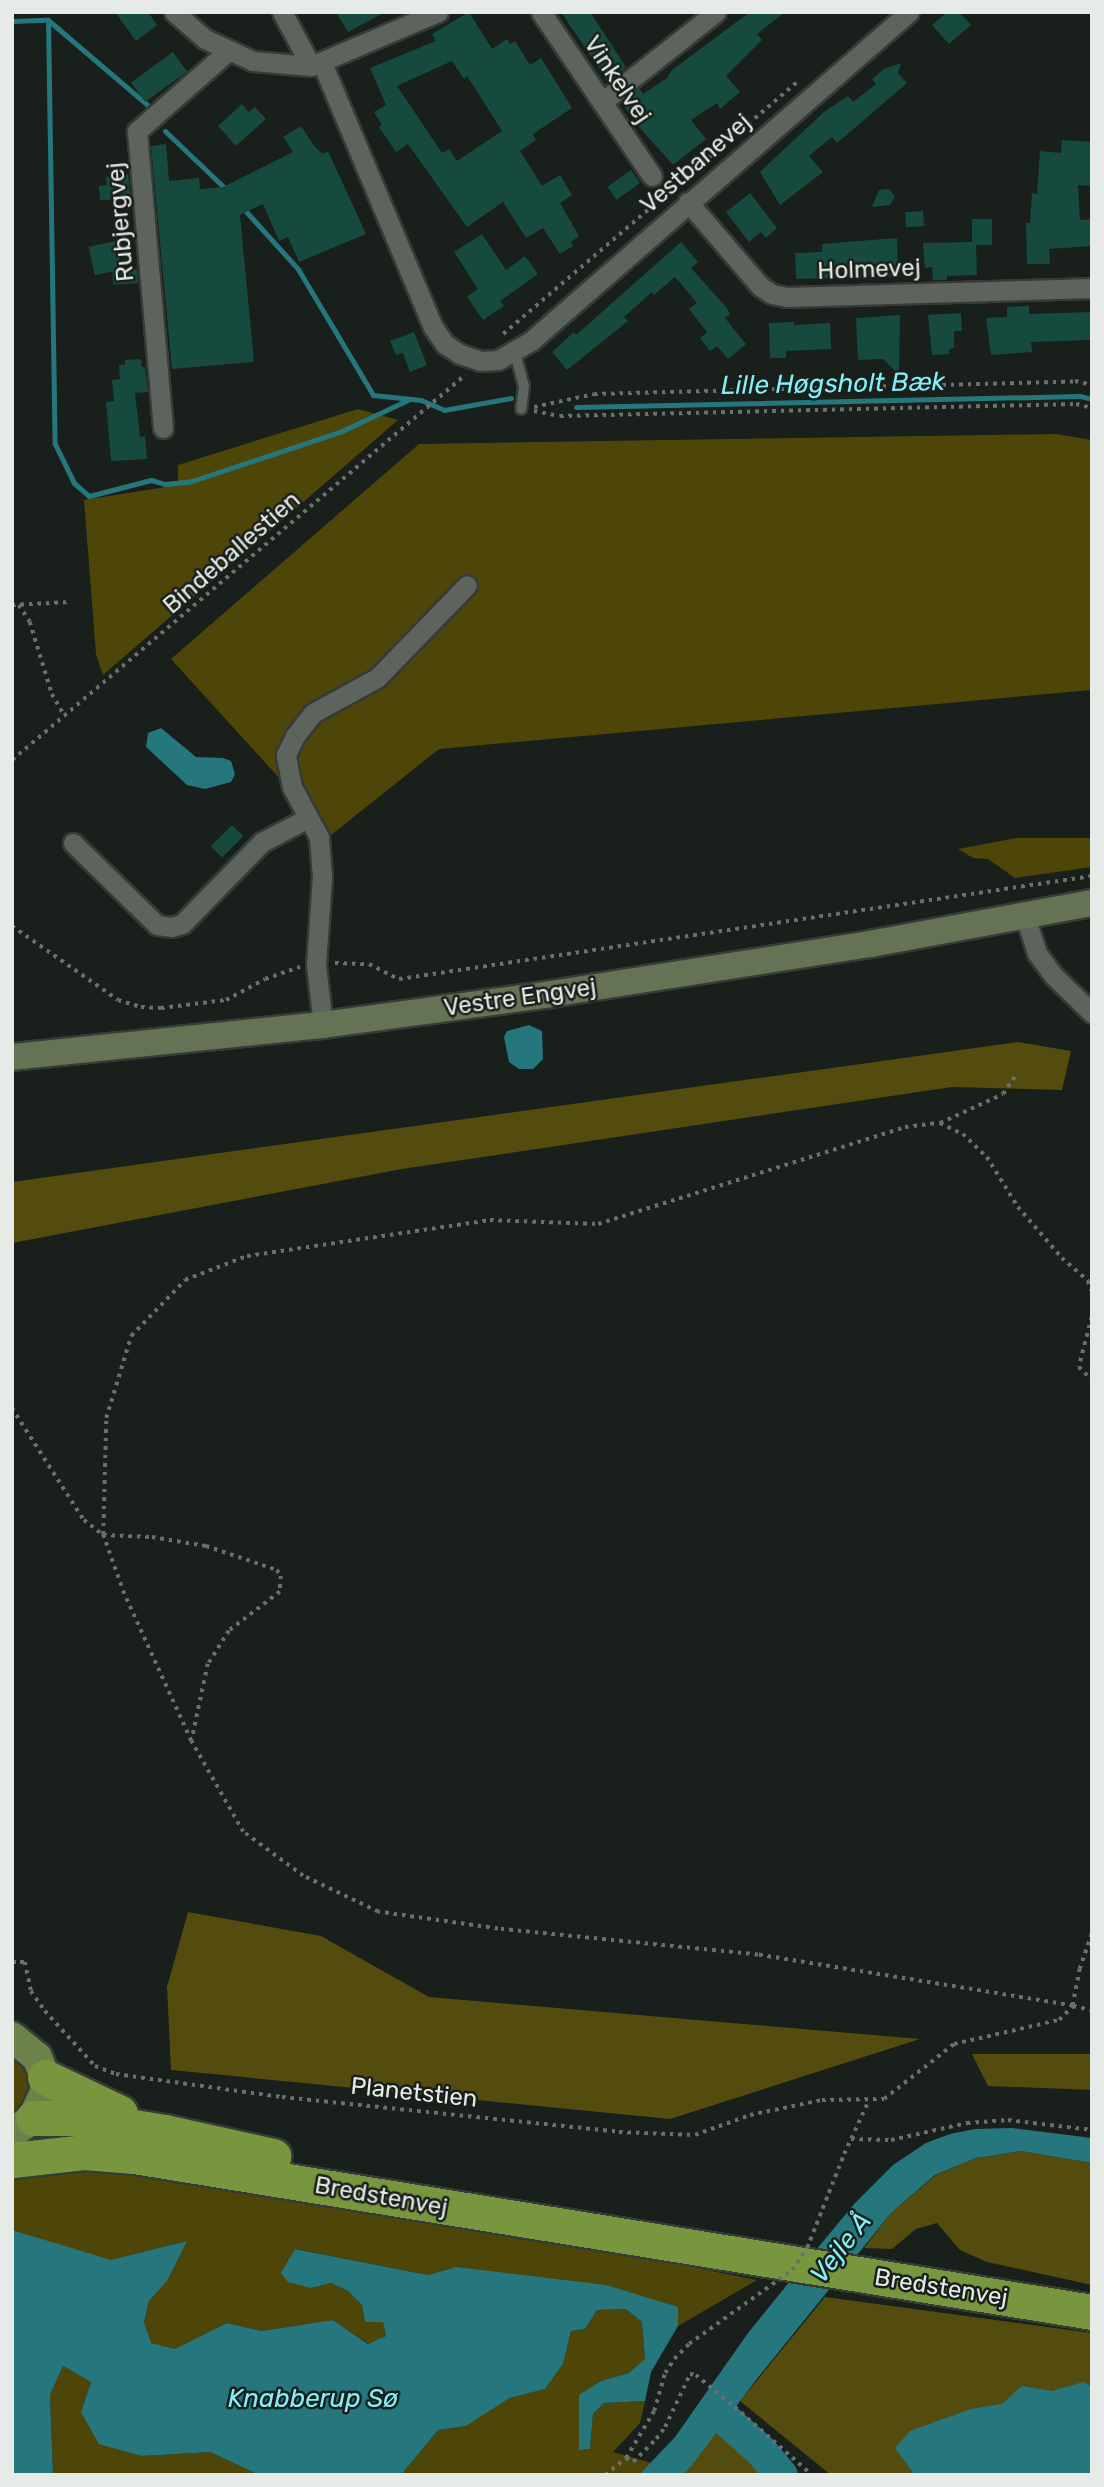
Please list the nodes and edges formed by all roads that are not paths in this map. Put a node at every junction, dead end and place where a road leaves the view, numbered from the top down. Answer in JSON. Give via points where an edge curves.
{"nodes":[{"id":1,"x":174,"y":12,"type":"edge"},
{"id":2,"x":282,"y":12,"type":"edge"},
{"id":3,"x":438,"y":12,"type":"edge"},
{"id":4,"x":541,"y":12,"type":"edge"},
{"id":5,"x":716,"y":12,"type":"edge"},
{"id":6,"x":909,"y":12,"type":"edge"},
{"id":7,"x":228,"y":51,"type":"junction"},
{"id":8,"x":316,"y":65,"type":"junction"},
{"id":9,"x":602,"y":102,"type":"junction"},
{"id":10,"x":652,"y":176,"type":"road end"},
{"id":11,"x":688,"y":202,"type":"junction"},
{"id":12,"x":1092,"y":288,"type":"edge"},
{"id":13,"x":515,"y":353,"type":"junction"},
{"id":14,"x":522,"y":409,"type":"road end"},
{"id":15,"x":163,"y":428,"type":"dead end"},
{"id":16,"x":467,"y":585,"type":"dead end"},
{"id":17,"x":308,"y":818,"type":"junction"},
{"id":18,"x":73,"y":843,"type":"dead end"},
{"id":19,"x":1092,"y":903,"type":"edge"},
{"id":20,"x":1025,"y":916,"type":"junction"},
{"id":21,"x":1092,"y":1013,"type":"edge"},
{"id":22,"x":323,"y":1025,"type":"junction"},
{"id":23,"x":12,"y":1057,"type":"edge"},
{"id":24,"x":12,"y":2035,"type":"edge"},
{"id":25,"x":45,"y":2077,"type":"junction"},
{"id":26,"x":23,"y":2126,"type":"edge"},
{"id":27,"x":165,"y":2132,"type":"junction"},
{"id":28,"x":12,"y":2160,"type":"edge"},
{"id":29,"x":750,"y":2255,"type":"junction"},
{"id":30,"x":1092,"y":2312,"type":"edge"}],
"edges":[{"from":1,"to":7,"type":"street","via":[[205,39]]},
{"from":2,"to":8,"type":"street","name":"Vestbanevej"},
{"from":3,"to":8,"type":"street"},
{"from":4,"to":9,"type":"street","name":"Vinkelvej"},
{"from":5,"to":9,"type":"street"},
{"from":6,"to":11,"type":"street","name":"Vestbanevej"},
{"from":7,"to":8,"type":"street","via":[[253,61]]},
{"from":7,"to":15,"type":"street","name":"Rubjergvej","via":[[137,131]]},
{"from":8,"to":13,"type":"street","name":"Vestbanevej","via":[[433,327],[445,344],[460,354],[498,360]]},
{"from":9,"to":10,"type":"street","name":"Vinkelvej"},
{"from":11,"to":12,"type":"street","name":"Holmevej","via":[[760,286],[780,296]]},
{"from":11,"to":13,"type":"street","name":"Vestbanevej"},
{"from":13,"to":14,"type":"lane","via":[[524,386]]},
{"from":16,"to":17,"type":"street","via":[[377,678],[313,713],[295,736],[286,755],[292,787]]},
{"from":17,"to":18,"type":"street","via":[[262,842],[182,924],[171,927],[157,925]]},
{"from":17,"to":22,"type":"street","via":[[319,837],[322,877],[316,965]]},
{"from":19,"to":20,"type":"street","name":"Vestre Engvej"},
{"from":20,"to":21,"type":"street","via":[[1037,953]]},
{"from":20,"to":22,"type":"street","name":"Vestre Engvej","via":[[551,995]]},
{"from":22,"to":23,"type":"street","name":"Vestre Engvej"},
{"from":24,"to":25,"type":"main road","via":[[37,2057]]},
{"from":25,"to":26,"type":"main road","via":[[45,2092]]},
{"from":25,"to":27,"type":"highway","name":"Bredstenvej"},
{"from":26,"to":27,"type":"highway","name":"Bredstenvej","via":[[78,2118]]},
{"from":27,"to":29,"type":"highway","name":"Bredstenvej"},
{"from":28,"to":29,"type":"highway","name":"Bredstenvej","via":[[84,2152],[118,2154]]},
{"from":29,"to":30,"type":"highway","name":"Bredstenvej"}]}
